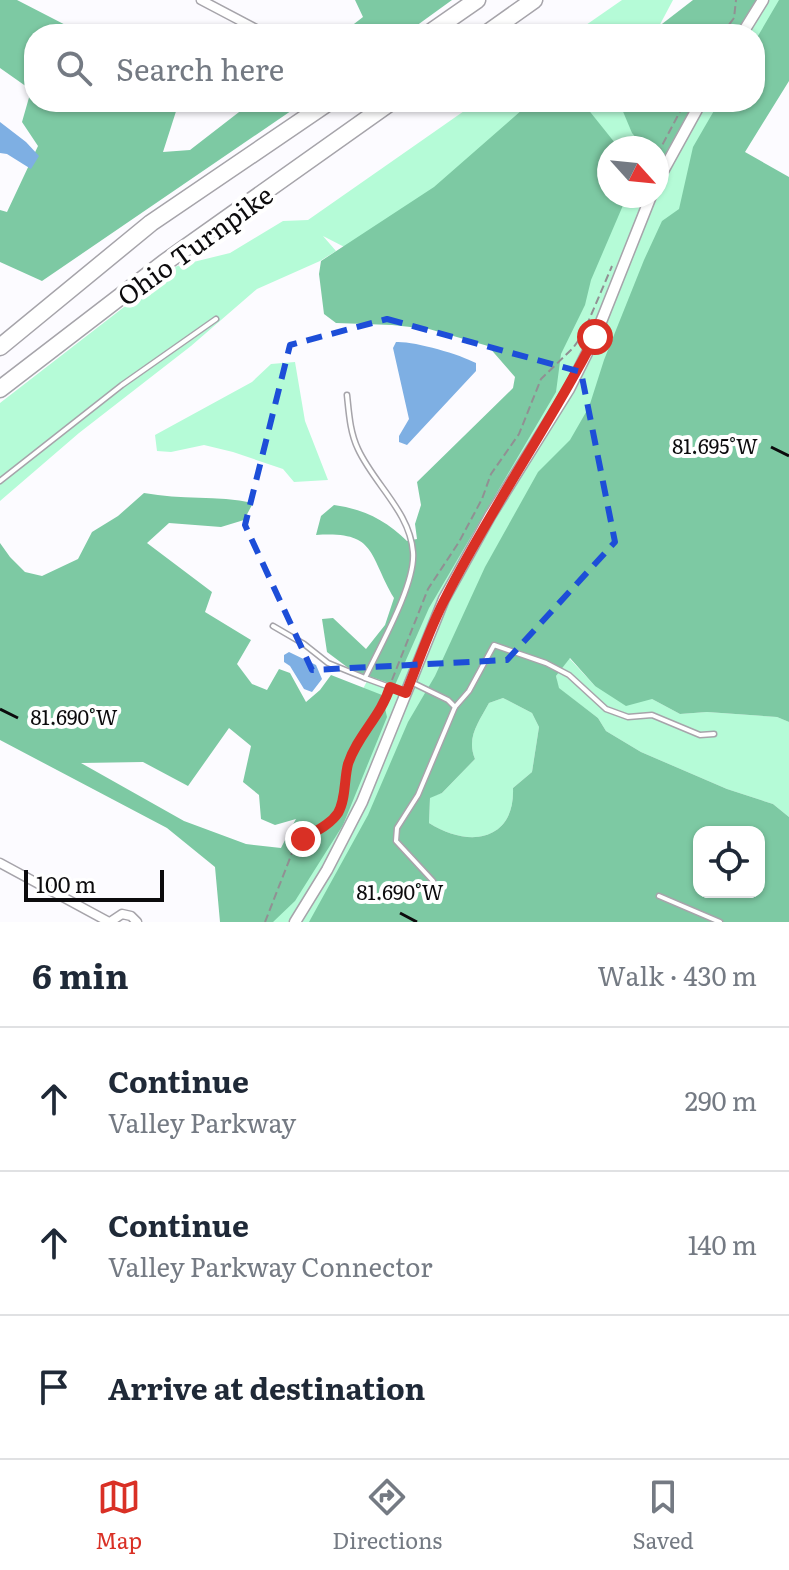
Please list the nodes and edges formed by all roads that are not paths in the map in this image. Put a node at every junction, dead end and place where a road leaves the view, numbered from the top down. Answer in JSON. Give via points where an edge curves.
{"nodes":[{"id":1,"x":201,"y":0,"type":"edge"},
{"id":2,"x":477,"y":0,"type":"edge"},
{"id":3,"x":534,"y":0,"type":"edge"},
{"id":4,"x":763,"y":0,"type":"edge"},
{"id":5,"x":247,"y":24,"type":"edge"},
{"id":6,"x":442,"y":24,"type":"edge"},
{"id":7,"x":500,"y":24,"type":"edge"},
{"id":8,"x":748,"y":24,"type":"edge"},
{"id":9,"x":314,"y":112,"type":"edge"},
{"id":10,"x":377,"y":112,"type":"edge"},
{"id":11,"x":696,"y":112,"type":"edge"},
{"id":12,"x":669,"y":160,"type":"edge"},
{"id":13,"x":646,"y":208,"type":"edge"},
{"id":14,"x":216,"y":319,"type":"dead end"},
{"id":15,"x":0,"y":347,"type":"edge"},
{"id":16,"x":0,"y":389,"type":"edge"},
{"id":17,"x":347,"y":395,"type":"dead end"},
{"id":18,"x":0,"y":481,"type":"edge"},
{"id":19,"x":273,"y":626,"type":"dead end"},
{"id":20,"x":365,"y":678,"type":"junction"},
{"id":21,"x":408,"y":688,"type":"junction"},
{"id":22,"x":455,"y":707,"type":"junction"},
{"id":23,"x":714,"y":734,"type":"dead end"},
{"id":24,"x":0,"y":863,"type":"edge"},
{"id":25,"x":433,"y":881,"type":"dead end"},
{"id":26,"x":659,"y":896,"type":"dead end"},
{"id":27,"x":110,"y":922,"type":"edge"},
{"id":28,"x":137,"y":922,"type":"edge"},
{"id":29,"x":295,"y":922,"type":"edge"},
{"id":30,"x":720,"y":922,"type":"edge"}],
"edges":[{"from":1,"to":5,"type":"street"},
{"from":2,"to":6,"type":"highway"},
{"from":3,"to":7,"type":"highway"},
{"from":4,"to":8,"type":"street"},
{"from":9,"to":15,"type":"highway","name":"Ohio Turnpike","via":[[151,223]]},
{"from":10,"to":16,"type":"highway","name":"Ohio Turnpike","via":[[164,263]]},
{"from":11,"to":12,"type":"street"},
{"from":13,"to":21,"type":"street","via":[[595,337],[444,599]]},
{"from":14,"to":18,"type":"lane"},
{"from":17,"to":20,"type":"lane","via":[[359,451],[407,526],[414,554],[408,581]]},
{"from":19,"to":20,"type":"lane","via":[[328,663]]},
{"from":20,"to":21,"type":"lane"},
{"from":21,"to":22,"type":"lane"},
{"from":21,"to":29,"type":"street","via":[[350,827]]},
{"from":22,"to":23,"type":"lane","via":[[494,645],[569,675],[606,709],[628,717],[652,715],[700,735]]},
{"from":22,"to":25,"type":"lane","via":[[418,795],[397,828],[396,841]]},
{"from":24,"to":27,"type":"street"},
{"from":26,"to":30,"type":"lane"},
{"from":27,"to":28,"type":"street","via":[[122,914]]}]}
